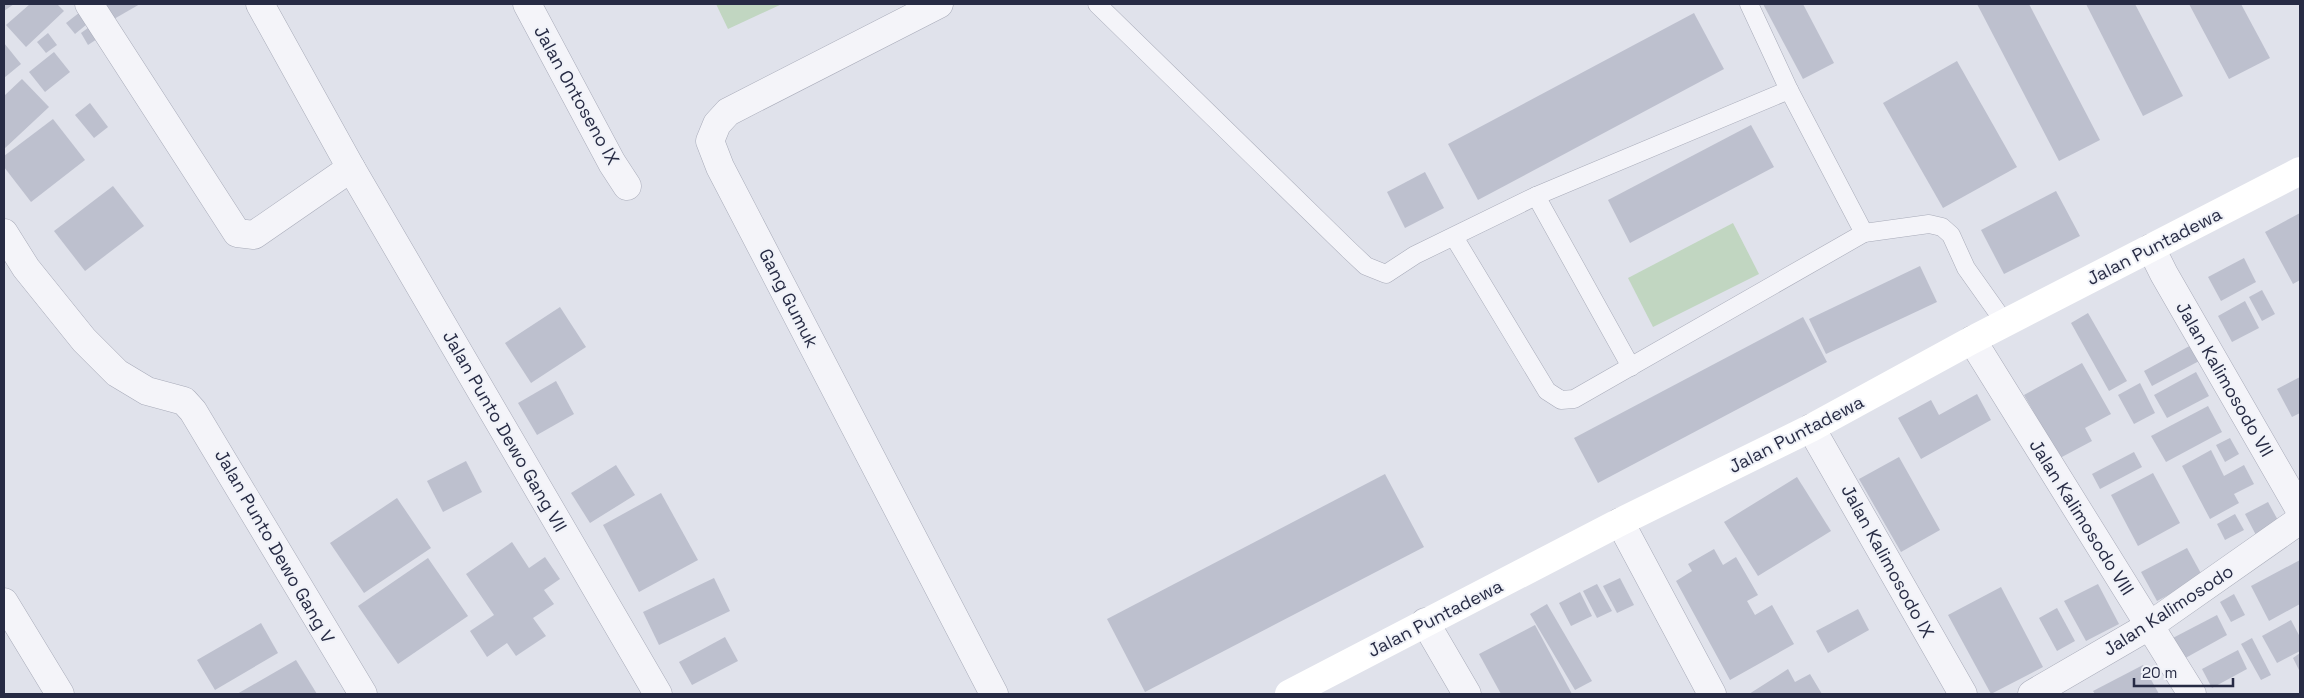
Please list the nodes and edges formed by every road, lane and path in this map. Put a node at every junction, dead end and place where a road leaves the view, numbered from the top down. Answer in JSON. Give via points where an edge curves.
{"nodes":[{"id":1,"x":88,"y":4,"type":"edge"},
{"id":2,"x":260,"y":4,"type":"edge"},
{"id":3,"x":527,"y":4,"type":"edge"},
{"id":4,"x":939,"y":4,"type":"edge"},
{"id":5,"x":1097,"y":4,"type":"edge"},
{"id":6,"x":1749,"y":4,"type":"edge"},
{"id":7,"x":1789,"y":90,"type":"junction"},
{"id":8,"x":351,"y":168,"type":"junction"},
{"id":9,"x":2300,"y":172,"type":"edge"},
{"id":10,"x":627,"y":186,"type":"dead end"},
{"id":11,"x":1536,"y":196,"type":"junction"},
{"id":12,"x":4,"y":233,"type":"edge"},
{"id":13,"x":1864,"y":233,"type":"junction"},
{"id":14,"x":1454,"y":237,"type":"junction"},
{"id":15,"x":2151,"y":248,"type":"junction"},
{"id":16,"x":2005,"y":323,"type":"junction"},
{"id":17,"x":1972,"y":340,"type":"junction"},
{"id":18,"x":1631,"y":367,"type":"junction"},
{"id":19,"x":1811,"y":428,"type":"junction"},
{"id":20,"x":2300,"y":510,"type":"edge"},
{"id":21,"x":2300,"y":520,"type":"edge"},
{"id":22,"x":1620,"y":522,"type":"junction"},
{"id":23,"x":4,"y":602,"type":"edge"},
{"id":24,"x":1425,"y":622,"type":"junction"},
{"id":25,"x":2149,"y":626,"type":"junction"},
{"id":26,"x":60,"y":694,"type":"edge"},
{"id":27,"x":363,"y":694,"type":"edge"},
{"id":28,"x":658,"y":694,"type":"edge"},
{"id":29,"x":994,"y":694,"type":"edge"},
{"id":30,"x":1289,"y":694,"type":"edge"},
{"id":31,"x":1467,"y":694,"type":"edge"},
{"id":32,"x":1712,"y":694,"type":"edge"},
{"id":33,"x":1963,"y":694,"type":"edge"},
{"id":34,"x":2032,"y":694,"type":"edge"},
{"id":35,"x":2192,"y":694,"type":"edge"}],
"edges":[{"from":1,"to":8,"type":"street","via":[[236,233],[254,235]]},
{"from":2,"to":8,"type":"street","name":"Jalan Punto Dewo Gang VII"},
{"from":3,"to":10,"type":"street","name":"Jalan Ontoseno IX"},
{"from":4,"to":29,"type":"street","name":"Gang Gumuk","via":[[728,112],[717,124],[710,141],[720,167]]},
{"from":5,"to":14,"type":"lane","via":[[1366,266],[1386,274],[1415,255]]},
{"from":6,"to":7,"type":"lane"},
{"from":7,"to":11,"type":"lane"},
{"from":7,"to":13,"type":"lane"},
{"from":8,"to":28,"type":"street","name":"Jalan Punto Dewo Gang VII"},
{"from":9,"to":15,"type":"street","name":"Jalan Puntadewa"},
{"from":11,"to":14,"type":"lane"},
{"from":11,"to":18,"type":"lane"},
{"from":12,"to":27,"type":"street","name":"Jalan Punto Dewo Gang V","via":[[26,268],[84,340],[117,373],[147,390],[184,401],[193,411]]},
{"from":13,"to":16,"type":"lane","via":[[1930,224],[1942,227],[1951,235],[1966,268]]},
{"from":13,"to":18,"type":"lane"},
{"from":14,"to":18,"type":"lane","via":[[1547,391],[1561,400],[1574,399]]},
{"from":15,"to":16,"type":"street","name":"Jalan Puntadewa"},
{"from":15,"to":20,"type":"street","name":"Jalan Kalimosodo VII"},
{"from":16,"to":17,"type":"street","name":"Jalan Puntadewa"},
{"from":17,"to":19,"type":"street","name":"Jalan Puntadewa"},
{"from":17,"to":25,"type":"street","name":"Jalan Kalimosodo VIII"},
{"from":19,"to":22,"type":"street","name":"Jalan Puntadewa"},
{"from":19,"to":33,"type":"street","name":"Jalan Kalimosodo IX"},
{"from":21,"to":25,"type":"street","name":"Jalan Kalimosodo"},
{"from":22,"to":24,"type":"street","name":"Jalan Puntadewa"},
{"from":22,"to":32,"type":"street"},
{"from":23,"to":26,"type":"street"},
{"from":24,"to":30,"type":"street","name":"Jalan Puntadewa"},
{"from":24,"to":31,"type":"street"},
{"from":25,"to":34,"type":"street","name":"Jalan Kalimosodo"},
{"from":25,"to":35,"type":"street","name":"Jalan Kalimosodo VIII"}]}
